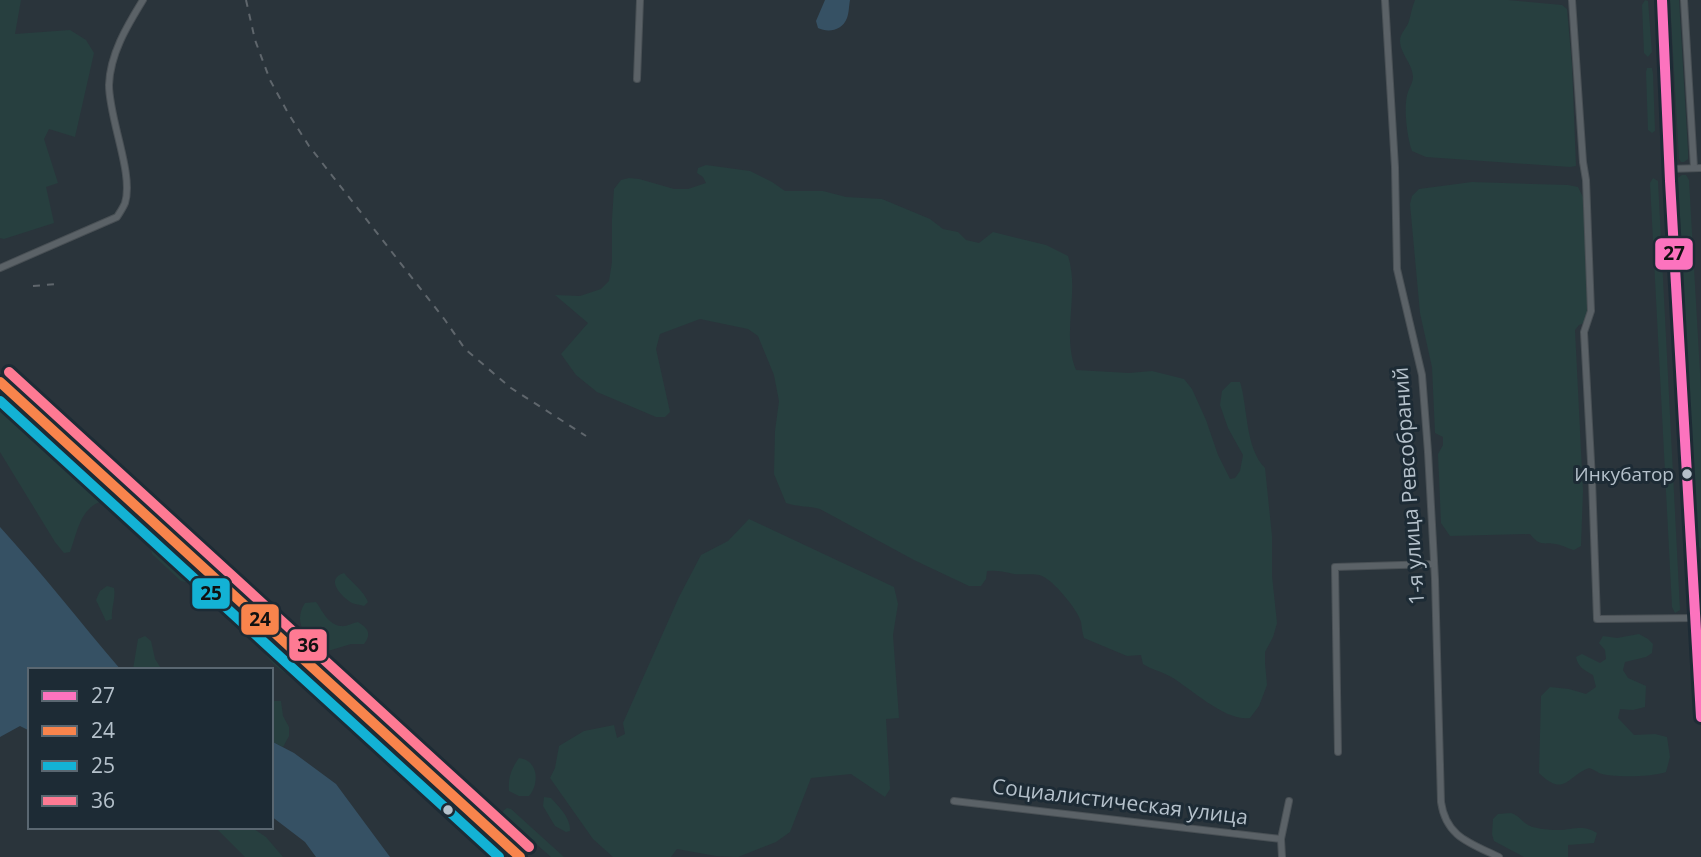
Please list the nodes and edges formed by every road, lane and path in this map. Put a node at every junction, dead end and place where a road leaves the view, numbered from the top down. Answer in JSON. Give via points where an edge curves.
{"nodes":[{"id":1,"x":143,"y":0,"type":"edge"},
{"id":2,"x":640,"y":0,"type":"edge"},
{"id":3,"x":1385,"y":0,"type":"edge"},
{"id":4,"x":1569,"y":0,"type":"edge"},
{"id":5,"x":1662,"y":0,"type":"edge"},
{"id":6,"x":1684,"y":0,"type":"edge"},
{"id":7,"x":1692,"y":0,"type":"edge"},
{"id":8,"x":637,"y":79,"type":"dead end"},
{"id":9,"x":1697,"y":168,"type":"edge"},
{"id":10,"x":1669,"y":169,"type":"junction"},
{"id":11,"x":0,"y":268,"type":"edge"},
{"id":12,"x":0,"y":382,"type":"edge"},
{"id":13,"x":1434,"y":564,"type":"junction"},
{"id":14,"x":1696,"y":618,"type":"junction"},
{"id":15,"x":1700,"y":661,"type":"edge"},
{"id":16,"x":1701,"y":716,"type":"edge"},
{"id":17,"x":1338,"y":752,"type":"dead end"},
{"id":18,"x":954,"y":801,"type":"dead end"},
{"id":19,"x":1289,"y":801,"type":"dead end"},
{"id":20,"x":1281,"y":839,"type":"junction"},
{"id":21,"x":520,"y":857,"type":"edge"},
{"id":22,"x":1282,"y":857,"type":"edge"},
{"id":23,"x":1499,"y":857,"type":"edge"}],
"edges":[{"from":1,"to":11,"type":"street","via":[[119,43],[109,86],[125,172],[124,205],[117,217]]},
{"from":2,"to":8,"type":"street"},
{"from":3,"to":13,"type":"street","name":"1-я улица Ревсобраний","via":[[1397,269],[1422,375]]},
{"from":4,"to":14,"type":"street","via":[[1586,180],[1591,311],[1584,332],[1597,619]]},
{"from":5,"to":10,"type":"main road"},
{"from":6,"to":7,"type":"street"},
{"from":6,"to":9,"type":"street"},
{"from":9,"to":10,"type":"street"},
{"from":10,"to":14,"type":"main road"},
{"from":12,"to":21,"type":"main road"},
{"from":13,"to":17,"type":"street","via":[[1335,567]]},
{"from":13,"to":23,"type":"street","name":"1-я улица Ревсобраний","via":[[1442,810],[1454,832]]},
{"from":14,"to":15,"type":"main road"},
{"from":15,"to":16,"type":"main road"},
{"from":18,"to":20,"type":"street","name":"Социалистическая улица"},
{"from":19,"to":20,"type":"street"},
{"from":20,"to":22,"type":"street"}]}
